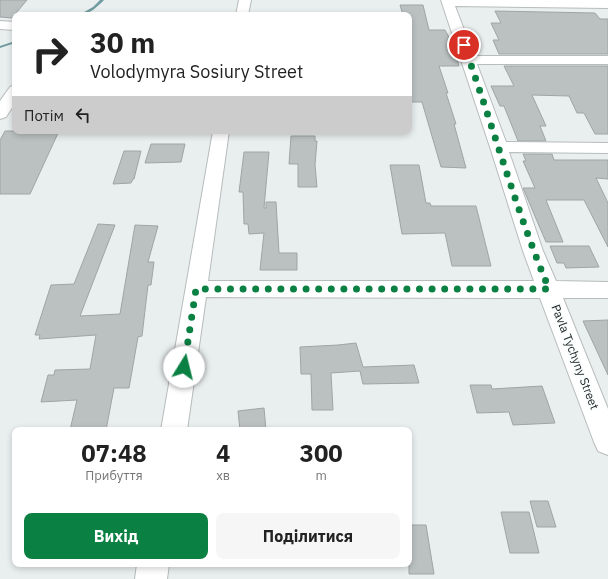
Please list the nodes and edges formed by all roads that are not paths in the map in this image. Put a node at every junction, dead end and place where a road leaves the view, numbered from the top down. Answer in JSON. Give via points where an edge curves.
{"nodes":[{"id":1,"x":245,"y":0,"type":"edge"},
{"id":2,"x":448,"y":1,"type":"edge"},
{"id":3,"x":608,"y":4,"type":"edge"},
{"id":4,"x":243,"y":12,"type":"edge"},
{"id":5,"x":0,"y":26,"type":"edge"},
{"id":6,"x":12,"y":26,"type":"edge"},
{"id":7,"x":469,"y":60,"type":"junction"},
{"id":8,"x":608,"y":60,"type":"edge"},
{"id":9,"x":12,"y":95,"type":"edge"},
{"id":10,"x":0,"y":114,"type":"edge"},
{"id":11,"x":221,"y":134,"type":"edge"},
{"id":12,"x":500,"y":147,"type":"junction"},
{"id":13,"x":608,"y":148,"type":"edge"},
{"id":14,"x":196,"y":289,"type":"junction"},
{"id":15,"x":549,"y":289,"type":"junction"},
{"id":16,"x":608,"y":290,"type":"edge"},
{"id":17,"x":174,"y":427,"type":"edge"},
{"id":18,"x":608,"y":442,"type":"edge"},
{"id":19,"x":153,"y":567,"type":"edge"},
{"id":20,"x":151,"y":579,"type":"edge"}],
"edges":[{"from":1,"to":4,"type":"street"},
{"from":2,"to":3,"type":"street"},
{"from":2,"to":7,"type":"street","name":"Pavla Tychyny Street"},
{"from":5,"to":6,"type":"street"},
{"from":7,"to":8,"type":"street"},
{"from":7,"to":12,"type":"street","name":"Pavla Tychyny Street"},
{"from":9,"to":10,"type":"street"},
{"from":11,"to":14,"type":"street"},
{"from":12,"to":13,"type":"street"},
{"from":12,"to":15,"type":"street","name":"Pavla Tychyny Street"},
{"from":14,"to":15,"type":"street"},
{"from":14,"to":17,"type":"street"},
{"from":15,"to":16,"type":"street"},
{"from":15,"to":18,"type":"street","name":"Pavla Tychyny Street"},
{"from":19,"to":20,"type":"street"}]}
